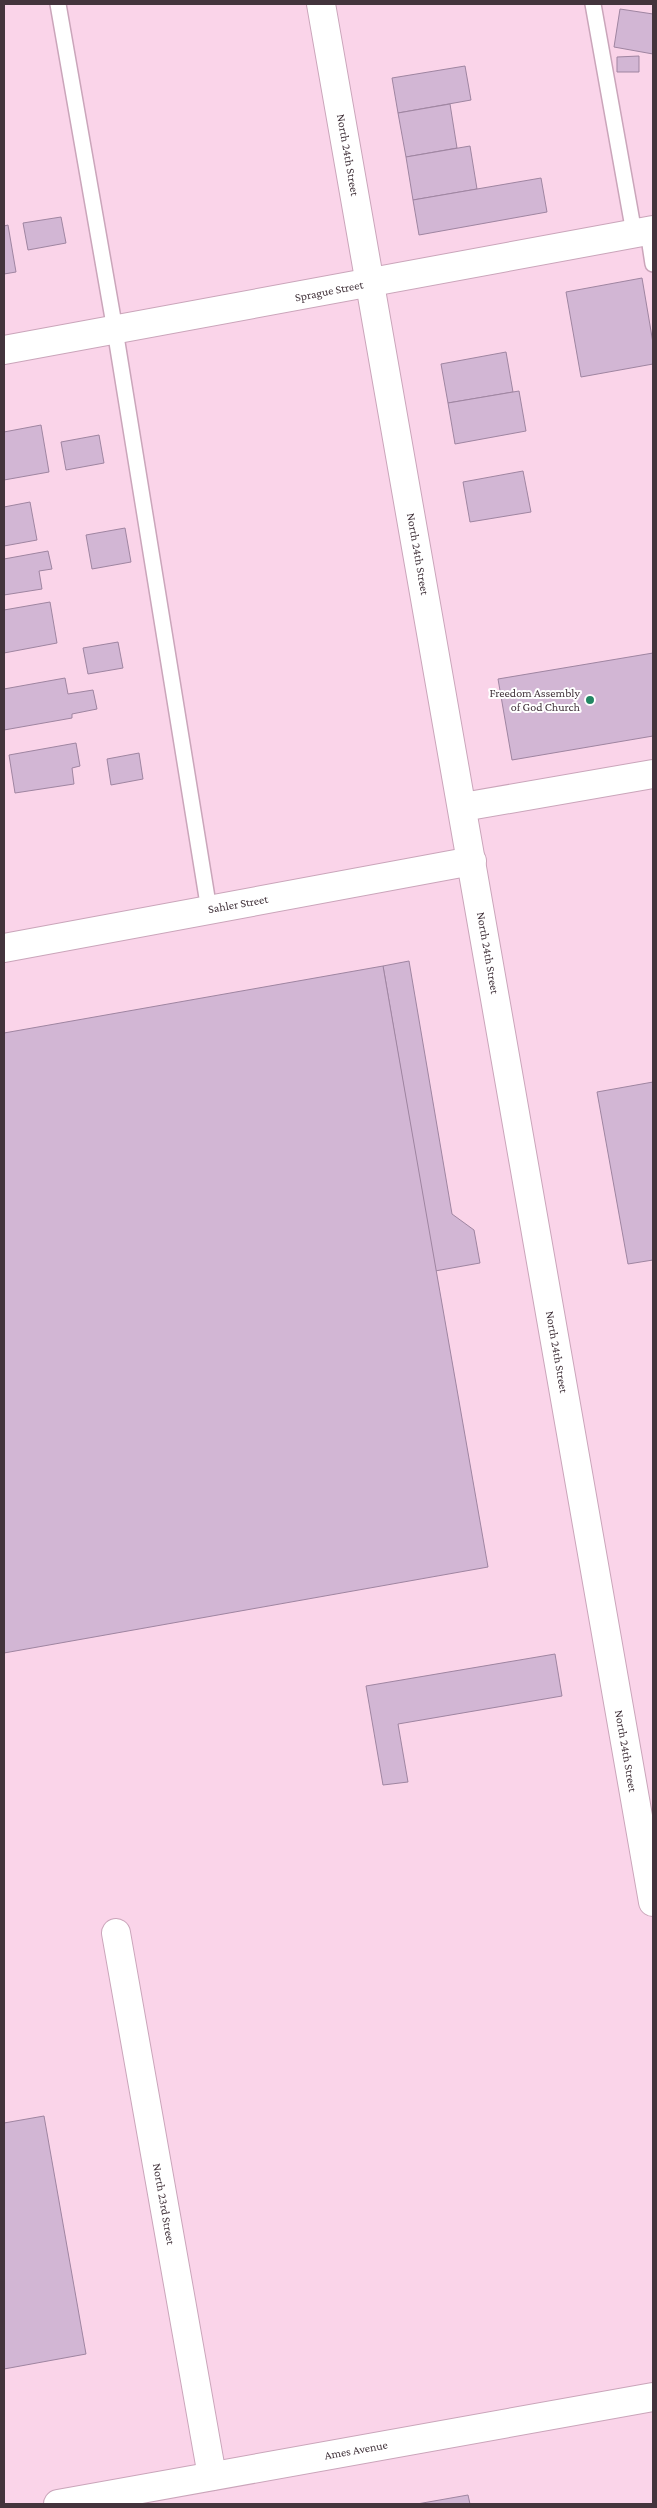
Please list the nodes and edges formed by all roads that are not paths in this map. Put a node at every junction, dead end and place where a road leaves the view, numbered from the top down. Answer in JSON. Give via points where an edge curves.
{"nodes":[{"id":1,"x":58,"y":4,"type":"edge"},
{"id":2,"x":321,"y":4,"type":"edge"},
{"id":3,"x":592,"y":4,"type":"edge"},
{"id":4,"x":645,"y":231,"type":"edge"},
{"id":5,"x":653,"y":264,"type":"edge"},
{"id":6,"x":370,"y":283,"type":"junction"},
{"id":7,"x":115,"y":330,"type":"junction"},
{"id":8,"x":4,"y":350,"type":"edge"},
{"id":9,"x":653,"y":774,"type":"edge"},
{"id":10,"x":464,"y":808,"type":"junction"},
{"id":11,"x":472,"y":861,"type":"junction"},
{"id":12,"x":209,"y":910,"type":"junction"},
{"id":13,"x":4,"y":948,"type":"edge"},
{"id":14,"x":649,"y":1854,"type":"edge"},
{"id":15,"x":653,"y":1902,"type":"edge"},
{"id":16,"x":116,"y":1932,"type":"dead end"},
{"id":17,"x":653,"y":2397,"type":"edge"},
{"id":18,"x":212,"y":2476,"type":"junction"},
{"id":19,"x":154,"y":2496,"type":"edge"},
{"id":20,"x":58,"y":2504,"type":"edge"}],
"edges":[{"from":1,"to":7,"type":"lane"},
{"from":2,"to":6,"type":"main road","name":"North 24th Street"},
{"from":3,"to":4,"type":"lane"},
{"from":4,"to":5,"type":"lane"},
{"from":4,"to":6,"type":"main road","name":"Sprague Street"},
{"from":6,"to":7,"type":"main road","name":"Sprague Street"},
{"from":6,"to":10,"type":"main road","name":"North 24th Street"},
{"from":7,"to":8,"type":"main road","name":"Sprague Street"},
{"from":7,"to":12,"type":"lane"},
{"from":9,"to":10,"type":"main road"},
{"from":10,"to":11,"type":"main road","name":"North 24th Street"},
{"from":11,"to":12,"type":"main road","name":"Sahler Street"},
{"from":11,"to":14,"type":"main road","name":"North 24th Street"},
{"from":12,"to":13,"type":"main road","name":"Sahler Street"},
{"from":14,"to":15,"type":"main road","name":"North 24th Street"},
{"from":16,"to":18,"type":"main road","name":"North 23rd Street"},
{"from":17,"to":18,"type":"main road","name":"Ames Avenue"},
{"from":18,"to":19,"type":"main road","name":"Ames Avenue"},
{"from":19,"to":20,"type":"main road","name":"Ames Avenue"}]}
